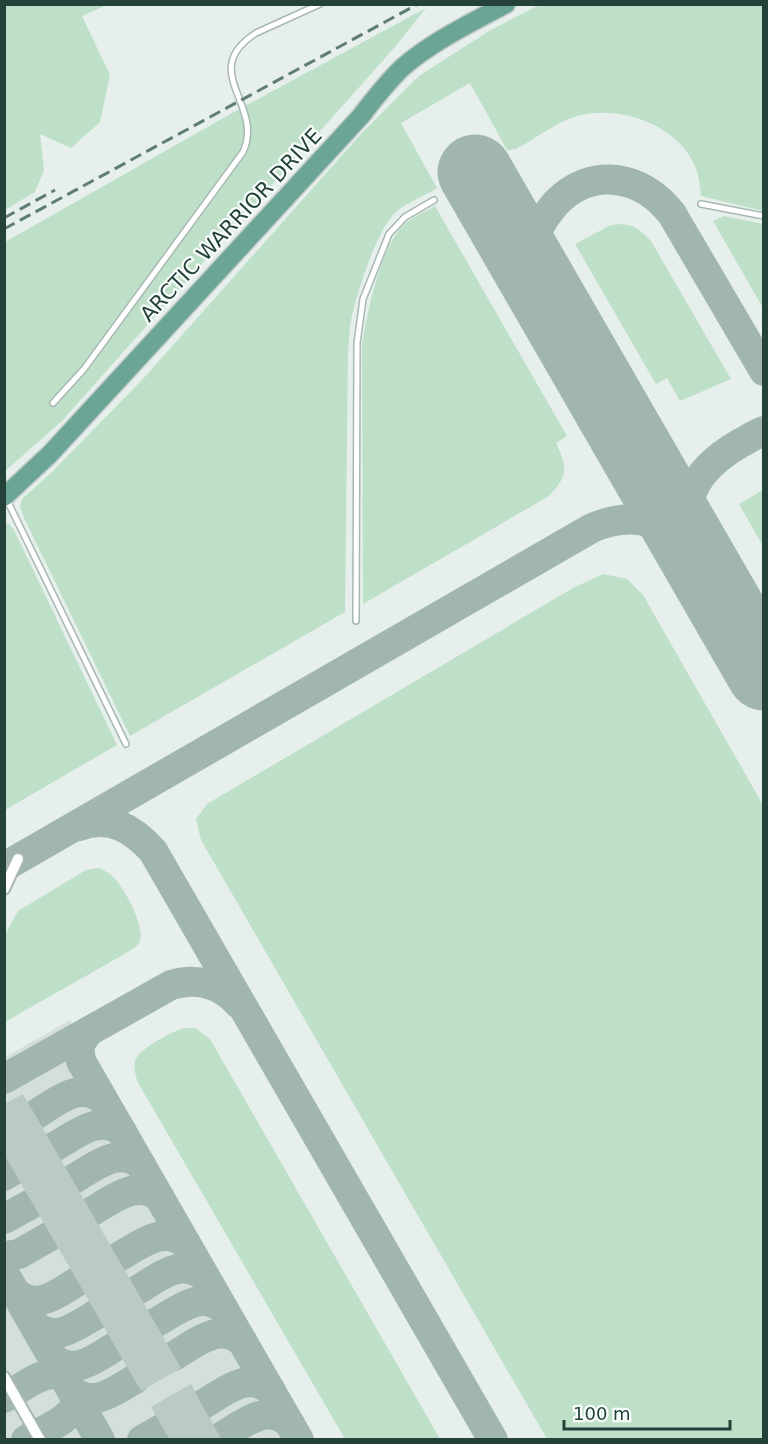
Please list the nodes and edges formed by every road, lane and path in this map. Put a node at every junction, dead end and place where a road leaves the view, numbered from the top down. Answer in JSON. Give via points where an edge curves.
{"nodes":[{"id":1,"x":320,"y":4,"type":"edge"},
{"id":2,"x":506,"y":4,"type":"edge"},
{"id":3,"x":434,"y":200,"type":"dead end"},
{"id":4,"x":701,"y":204,"type":"dead end"},
{"id":5,"x":764,"y":216,"type":"edge"},
{"id":6,"x":53,"y":403,"type":"dead end"},
{"id":7,"x":5,"y":496,"type":"edge"},
{"id":8,"x":356,"y":621,"type":"dead end"},
{"id":9,"x":126,"y":744,"type":"dead end"},
{"id":10,"x":18,"y":859,"type":"dead end"},
{"id":11,"x":4,"y":889,"type":"edge"},
{"id":12,"x":4,"y":1377,"type":"edge"},
{"id":13,"x":40,"y":1440,"type":"edge"}],
"edges":[{"from":1,"to":6,"type":"lane","via":[[256,33],[240,45],[230,72],[248,126],[243,152],[84,369]]},
{"from":2,"to":7,"type":"main road","name":"ARCTIC WARRIOR DRIVE","via":[[443,39],[390,80],[50,454]]},
{"from":3,"to":8,"type":"lane","via":[[405,217],[389,234],[363,299],[357,343]]},
{"from":4,"to":5,"type":"lane"},
{"from":7,"to":9,"type":"lane"},
{"from":10,"to":11,"type":"street"},
{"from":12,"to":13,"type":"street"}]}
